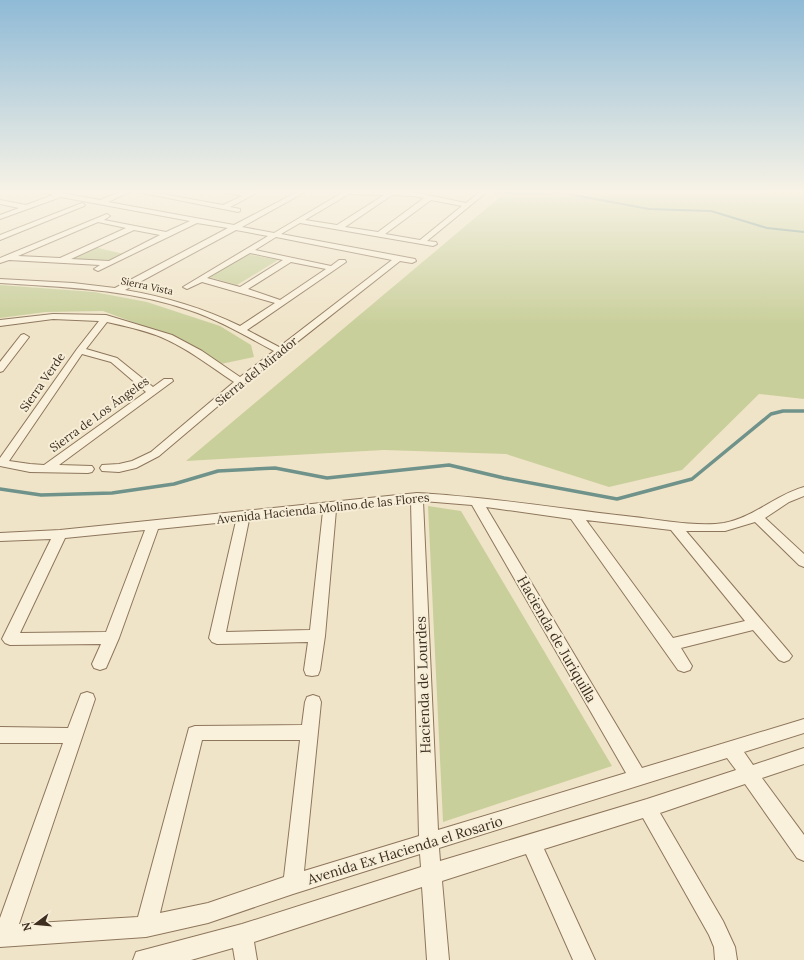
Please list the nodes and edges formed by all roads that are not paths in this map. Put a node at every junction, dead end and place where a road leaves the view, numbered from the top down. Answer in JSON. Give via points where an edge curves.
{"nodes":[{"id":1,"x":60,"y":236,"type":"edge"},
{"id":2,"x":115,"y":236,"type":"edge"},
{"id":3,"x":165,"y":236,"type":"edge"},
{"id":4,"x":221,"y":236,"type":"edge"},
{"id":5,"x":274,"y":236,"type":"edge"},
{"id":6,"x":279,"y":236,"type":"edge"},
{"id":7,"x":384,"y":236,"type":"edge"},
{"id":8,"x":429,"y":236,"type":"edge"},
{"id":9,"x":421,"y":242,"type":"junction"},
{"id":10,"x":433,"y":244,"type":"dead end"},
{"id":11,"x":250,"y":251,"type":"junction"},
{"id":12,"x":399,"y":258,"type":"junction"},
{"id":13,"x":290,"y":259,"type":"junction"},
{"id":14,"x":4,"y":260,"type":"edge"},
{"id":15,"x":61,"y":260,"type":"junction"},
{"id":16,"x":412,"y":261,"type":"dead end"},
{"id":17,"x":342,"y":262,"type":"dead end"},
{"id":18,"x":111,"y":263,"type":"junction"},
{"id":19,"x":332,"y":268,"type":"junction"},
{"id":20,"x":98,"y":269,"type":"dead end"},
{"id":21,"x":201,"y":279,"type":"junction"},
{"id":22,"x":0,"y":281,"type":"edge"},
{"id":23,"x":187,"y":286,"type":"dead end"},
{"id":24,"x":118,"y":290,"type":"junction"},
{"id":25,"x":241,"y":290,"type":"junction"},
{"id":26,"x":282,"y":303,"type":"junction"},
{"id":27,"x":106,"y":318,"type":"junction"},
{"id":28,"x":0,"y":323,"type":"edge"},
{"id":29,"x":242,"y":329,"type":"junction"},
{"id":30,"x":24,"y":337,"type":"dead end"},
{"id":31,"x":80,"y":351,"type":"junction"},
{"id":32,"x":280,"y":351,"type":"junction"},
{"id":33,"x":0,"y":369,"type":"edge"},
{"id":34,"x":168,"y":381,"type":"dead end"},
{"id":35,"x":240,"y":382,"type":"junction"},
{"id":36,"x":152,"y":392,"type":"junction"},
{"id":37,"x":1,"y":463,"type":"edge"},
{"id":38,"x":46,"y":468,"type":"junction"},
{"id":39,"x":106,"y":468,"type":"dead end"},
{"id":40,"x":88,"y":469,"type":"dead end"},
{"id":41,"x":804,"y":491,"type":"edge"},
{"id":42,"x":417,"y":497,"type":"junction"},
{"id":43,"x":476,"y":501,"type":"junction"},
{"id":44,"x":330,"y":507,"type":"junction"},
{"id":45,"x":575,"y":515,"type":"junction"},
{"id":46,"x":243,"y":516,"type":"junction"},
{"id":47,"x":757,"y":517,"type":"junction"},
{"id":48,"x":153,"y":525,"type":"junction"},
{"id":49,"x":675,"y":526,"type":"junction"},
{"id":50,"x":60,"y":534,"type":"junction"},
{"id":51,"x":0,"y":537,"type":"edge"},
{"id":52,"x":804,"y":562,"type":"edge"},
{"id":53,"x":756,"y":624,"type":"junction"},
{"id":54,"x":318,"y":636,"type":"junction"},
{"id":55,"x":111,"y":638,"type":"junction"},
{"id":56,"x":670,"y":646,"type":"junction"},
{"id":57,"x":784,"y":656,"type":"dead end"},
{"id":58,"x":100,"y":664,"type":"dead end"},
{"id":59,"x":684,"y":666,"type":"dead end"},
{"id":60,"x":312,"y":670,"type":"dead end"},
{"id":61,"x":87,"y":699,"type":"dead end"},
{"id":62,"x":313,"y":702,"type":"dead end"},
{"id":63,"x":804,"y":726,"type":"edge"},
{"id":64,"x":309,"y":732,"type":"junction"},
{"id":65,"x":0,"y":735,"type":"edge"},
{"id":66,"x":74,"y":736,"type":"junction"},
{"id":67,"x":731,"y":749,"type":"junction"},
{"id":68,"x":804,"y":756,"type":"edge"},
{"id":69,"x":748,"y":774,"type":"junction"},
{"id":70,"x":638,"y":777,"type":"junction"},
{"id":71,"x":647,"y":808,"type":"junction"},
{"id":72,"x":429,"y":842,"type":"junction"},
{"id":73,"x":531,"y":843,"type":"junction"},
{"id":74,"x":804,"y":851,"type":"edge"},
{"id":75,"x":431,"y":874,"type":"junction"},
{"id":76,"x":293,"y":884,"type":"junction"},
{"id":77,"x":146,"y":927,"type":"junction"},
{"id":78,"x":242,"y":935,"type":"junction"},
{"id":79,"x":2,"y":936,"type":"edge"},
{"id":80,"x":144,"y":960,"type":"edge"},
{"id":81,"x":246,"y":960,"type":"edge"},
{"id":82,"x":438,"y":960,"type":"edge"},
{"id":83,"x":584,"y":960,"type":"edge"},
{"id":84,"x":726,"y":960,"type":"edge"}],
"edges":[{"from":1,"to":14,"type":"street"},
{"from":2,"to":15,"type":"street"},
{"from":3,"to":18,"type":"street"},
{"from":4,"to":24,"type":"street"},
{"from":5,"to":11,"type":"street"},
{"from":6,"to":12,"type":"street"},
{"from":7,"to":9,"type":"street"},
{"from":8,"to":9,"type":"street"},
{"from":9,"to":10,"type":"street"},
{"from":11,"to":13,"type":"street"},
{"from":11,"to":21,"type":"street"},
{"from":12,"to":16,"type":"street"},
{"from":12,"to":32,"type":"street","name":"Sierra del Mirador"},
{"from":13,"to":19,"type":"street"},
{"from":13,"to":25,"type":"street"},
{"from":14,"to":15,"type":"street"},
{"from":15,"to":18,"type":"street"},
{"from":17,"to":19,"type":"street"},
{"from":18,"to":20,"type":"street"},
{"from":19,"to":26,"type":"street"},
{"from":21,"to":23,"type":"street"},
{"from":21,"to":25,"type":"street"},
{"from":22,"to":24,"type":"street","name":"Sierra Vista"},
{"from":24,"to":29,"type":"street","name":"Sierra Vista","via":[[192,308]]},
{"from":25,"to":26,"type":"street"},
{"from":26,"to":29,"type":"street"},
{"from":27,"to":28,"type":"street","via":[[64,316],[27,318]]},
{"from":27,"to":31,"type":"street","name":"Sierra Verde"},
{"from":27,"to":35,"type":"street","via":[[173,338]]},
{"from":29,"to":32,"type":"street","name":"Sierra Vista"},
{"from":30,"to":33,"type":"street"},
{"from":31,"to":36,"type":"street","via":[[114,360]]},
{"from":31,"to":37,"type":"street","name":"Sierra Verde"},
{"from":32,"to":35,"type":"street","name":"Sierra del Mirador"},
{"from":34,"to":36,"type":"street","name":"Sierra de Los Ángeles"},
{"from":35,"to":39,"type":"street","name":"Sierra del Mirador","via":[[148,458],[127,466]]},
{"from":36,"to":38,"type":"street","name":"Sierra de Los Ángeles"},
{"from":37,"to":38,"type":"street"},
{"from":38,"to":40,"type":"street"},
{"from":41,"to":47,"type":"street","name":"Avenida Hacienda Molino de las Flores","via":[[785,499]]},
{"from":42,"to":43,"type":"street","name":"Avenida Hacienda Molino de las Flores"},
{"from":42,"to":44,"type":"street","name":"Avenida Hacienda Molino de las Flores"},
{"from":42,"to":72,"type":"street","name":"Hacienda de Lourdes"},
{"from":43,"to":45,"type":"street","name":"Avenida Hacienda Molino de las Flores"},
{"from":43,"to":70,"type":"street","name":"Hacienda de Juriquilla"},
{"from":44,"to":46,"type":"street","name":"Avenida Hacienda Molino de las Flores"},
{"from":44,"to":54,"type":"street"},
{"from":45,"to":49,"type":"street","name":"Avenida Hacienda Molino de las Flores"},
{"from":45,"to":56,"type":"street"},
{"from":46,"to":48,"type":"street","name":"Avenida Hacienda Molino de las Flores"},
{"from":46,"to":54,"type":"street","via":[[217,638]]},
{"from":47,"to":49,"type":"street","name":"Avenida Hacienda Molino de las Flores","via":[[725,527]]},
{"from":47,"to":52,"type":"street"},
{"from":48,"to":50,"type":"street","name":"Avenida Hacienda Molino de las Flores"},
{"from":48,"to":55,"type":"street"},
{"from":49,"to":53,"type":"street"},
{"from":50,"to":51,"type":"street","name":"Avenida Hacienda Molino de las Flores"},
{"from":50,"to":55,"type":"street","via":[[10,639]]},
{"from":53,"to":56,"type":"street"},
{"from":53,"to":57,"type":"street"},
{"from":54,"to":60,"type":"street"},
{"from":55,"to":58,"type":"street"},
{"from":56,"to":59,"type":"street"},
{"from":61,"to":66,"type":"street"},
{"from":62,"to":64,"type":"street"},
{"from":63,"to":67,"type":"street","name":"Avenida Ex Hacienda el Rosario"},
{"from":64,"to":76,"type":"street"},
{"from":64,"to":77,"type":"street","via":[[195,733]]},
{"from":65,"to":66,"type":"street"},
{"from":66,"to":79,"type":"street"},
{"from":67,"to":69,"type":"street"},
{"from":67,"to":70,"type":"street","name":"Avenida Ex Hacienda el Rosario"},
{"from":68,"to":69,"type":"street"},
{"from":69,"to":71,"type":"street"},
{"from":69,"to":74,"type":"street"},
{"from":70,"to":72,"type":"street","name":"Avenida Ex Hacienda el Rosario"},
{"from":71,"to":73,"type":"street"},
{"from":71,"to":84,"type":"street","via":[[716,928],[723,943]]},
{"from":72,"to":75,"type":"street","name":"Hacienda de Lourdes"},
{"from":72,"to":76,"type":"street","name":"Avenida Ex Hacienda el Rosario"},
{"from":73,"to":75,"type":"street"},
{"from":73,"to":83,"type":"street"},
{"from":75,"to":78,"type":"street"},
{"from":75,"to":82,"type":"street","name":"Hacienda de Lourdes"},
{"from":76,"to":77,"type":"street","name":"Avenida Ex Hacienda el Rosario","via":[[208,913]]},
{"from":77,"to":79,"type":"street","name":"Avenida Ex Hacienda el Rosario"},
{"from":78,"to":80,"type":"street","via":[[164,957]]},
{"from":78,"to":81,"type":"street"}]}
